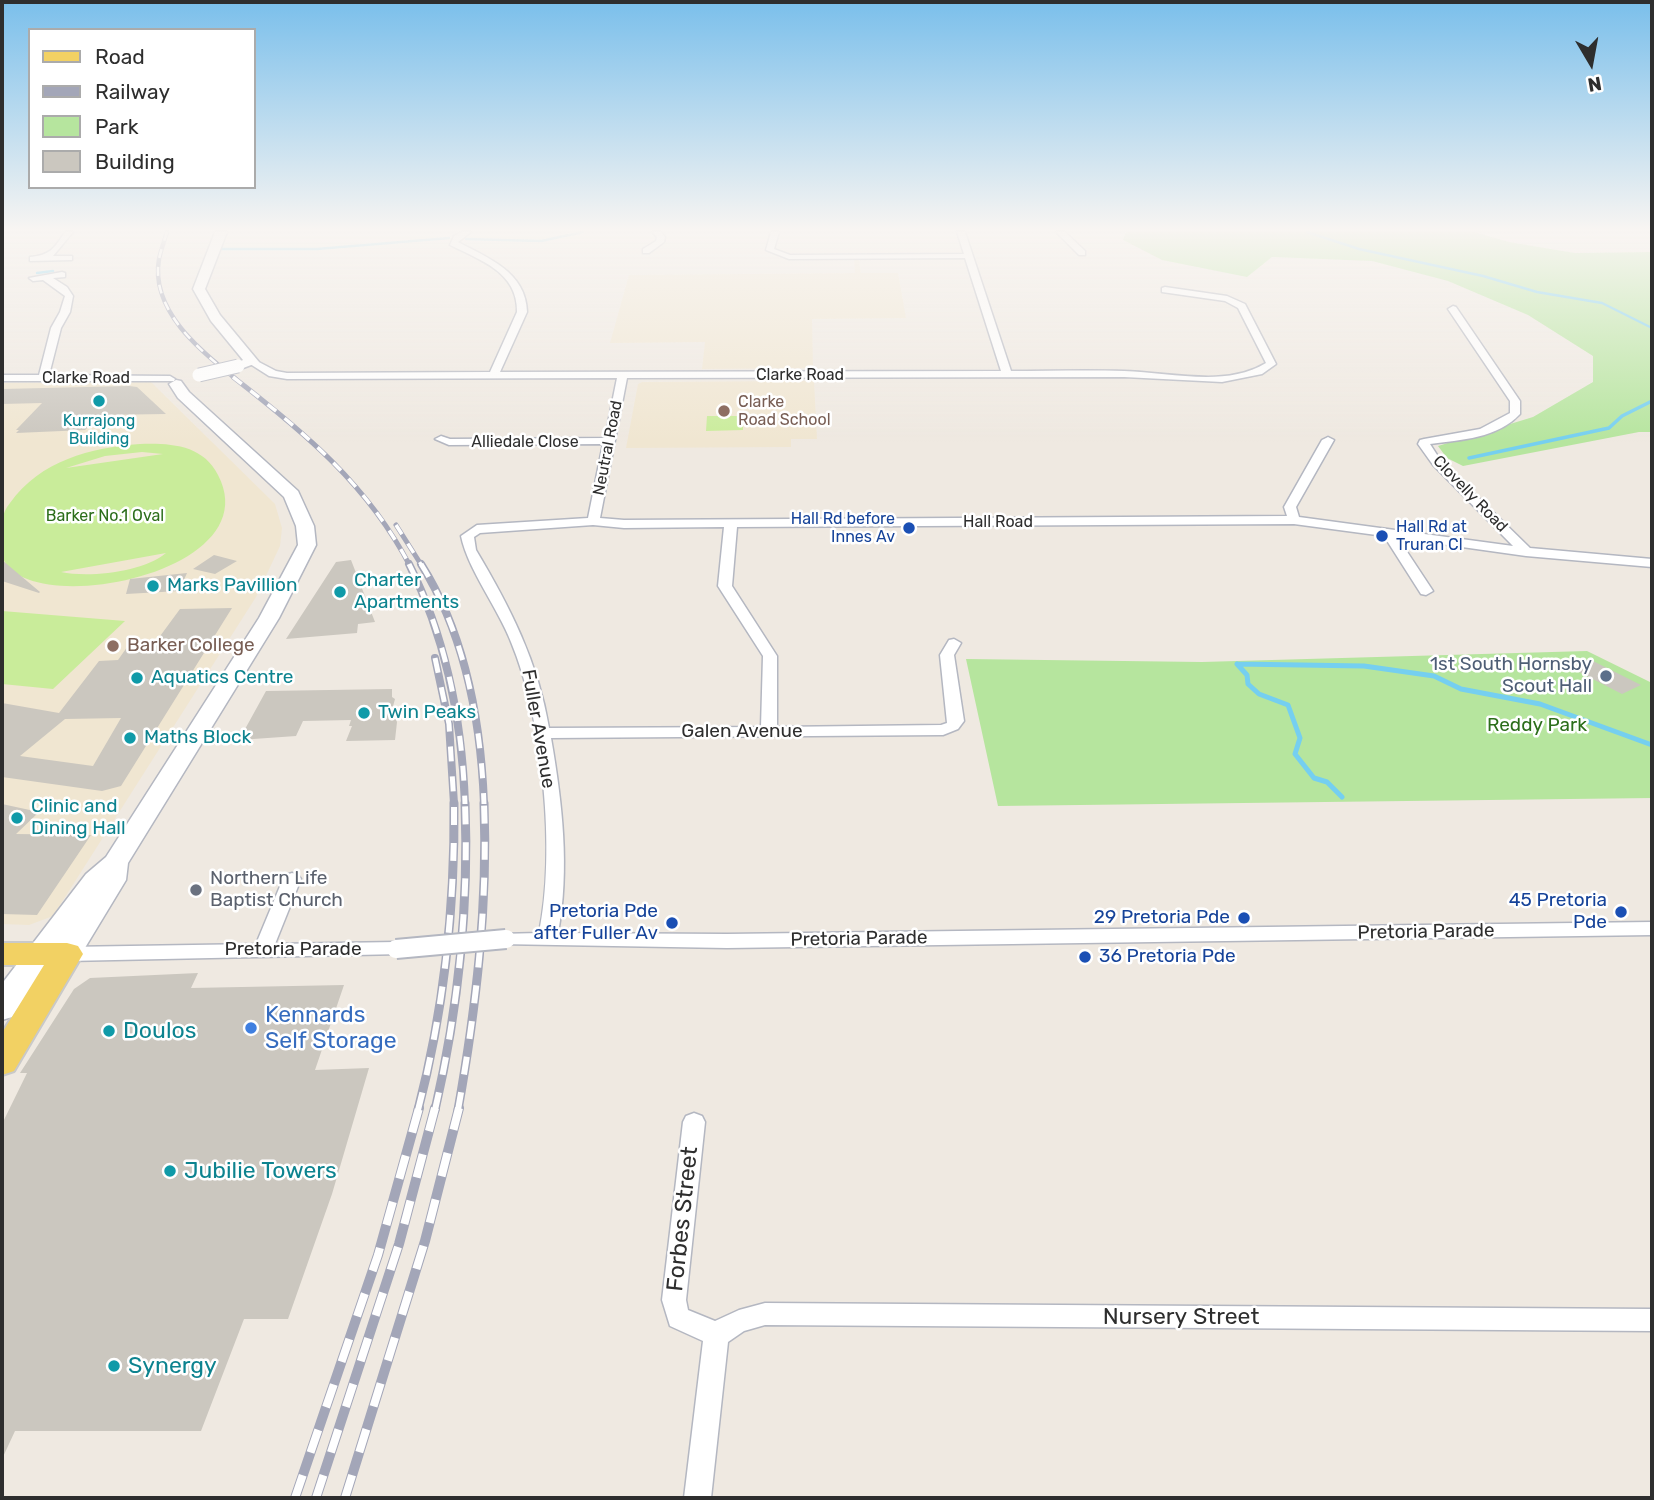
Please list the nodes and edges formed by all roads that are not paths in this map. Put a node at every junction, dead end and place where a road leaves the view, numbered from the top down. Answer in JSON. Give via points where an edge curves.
{"nodes":[{"id":1,"x":67,"y":302,"type":"edge"},
{"id":2,"x":204,"y":302,"type":"edge"},
{"id":3,"x":522,"y":302,"type":"edge"},
{"id":4,"x":983,"y":302,"type":"edge"},
{"id":5,"x":1233,"y":302,"type":"edge"},
{"id":6,"x":1452,"y":309,"type":"dead end"},
{"id":7,"x":245,"y":364,"type":"junction"},
{"id":8,"x":1007,"y":374,"type":"junction"},
{"id":9,"x":494,"y":375,"type":"junction"},
{"id":10,"x":623,"y":375,"type":"junction"},
{"id":11,"x":2,"y":378,"type":"edge"},
{"id":12,"x":43,"y":378,"type":"junction"},
{"id":13,"x":182,"y":379,"type":"junction"},
{"id":14,"x":441,"y":439,"type":"dead end"},
{"id":15,"x":1328,"y":440,"type":"dead end"},
{"id":16,"x":610,"y":441,"type":"junction"},
{"id":17,"x":1294,"y":520,"type":"junction"},
{"id":18,"x":593,"y":521,"type":"junction"},
{"id":19,"x":731,"y":523,"type":"junction"},
{"id":20,"x":1387,"y":531,"type":"junction"},
{"id":21,"x":470,"y":533,"type":"joint"},
{"id":22,"x":1526,"y":552,"type":"junction"},
{"id":23,"x":1652,"y":563,"type":"edge"},
{"id":24,"x":1426,"y":591,"type":"dead end"},
{"id":25,"x":954,"y":643,"type":"dead end"},
{"id":26,"x":769,"y":732,"type":"junction"},
{"id":27,"x":542,"y":733,"type":"junction"},
{"id":28,"x":292,"y":879,"type":"dead end"},
{"id":29,"x":1652,"y":929,"type":"edge"},
{"id":30,"x":547,"y":939,"type":"junction"},
{"id":31,"x":262,"y":950,"type":"junction"},
{"id":32,"x":2,"y":954,"type":"edge"},
{"id":33,"x":53,"y":955,"type":"junction"},
{"id":34,"x":2,"y":1009,"type":"edge"},
{"id":35,"x":2,"y":1062,"type":"edge"},
{"id":36,"x":694,"y":1122,"type":"dead end"},
{"id":37,"x":1652,"y":1320,"type":"edge"},
{"id":38,"x":716,"y":1337,"type":"junction"},
{"id":39,"x":697,"y":1498,"type":"edge"}],
"edges":[{"from":1,"to":12,"type":"street"},
{"from":2,"to":7,"type":"street"},
{"from":3,"to":9,"type":"street"},
{"from":4,"to":8,"type":"street"},
{"from":5,"to":8,"type":"street","name":"Clarke Road","via":[[1242,306],[1271,364],[1254,374],[1227,378]]},
{"from":6,"to":22,"type":"street","name":"Clovelly Road","via":[[1515,401],[1515,414],[1482,431],[1424,444],[1437,463]]},
{"from":7,"to":9,"type":"street","name":"Clarke Road","via":[[287,376]]},
{"from":7,"to":13,"type":"street","name":"Clarke Road","bridge":true},
{"from":8,"to":10,"type":"street","name":"Clarke Road"},
{"from":9,"to":10,"type":"street","name":"Clarke Road"},
{"from":10,"to":16,"type":"street","name":"Neutral Road"},
{"from":11,"to":12,"type":"street","name":"Clarke Road"},
{"from":12,"to":13,"type":"street","name":"Clarke Road"},
{"from":13,"to":33,"type":"street","via":[[183,396],[292,495],[305,526],[307,545],[269,618],[115,863],[113,880]]},
{"from":14,"to":16,"type":"street","name":"Alliedale Close"},
{"from":15,"to":17,"type":"street","via":[[1290,507]]},
{"from":16,"to":18,"type":"street","name":"Neutral Road"},
{"from":17,"to":19,"type":"street","name":"Hall Road"},
{"from":17,"to":20,"type":"street","name":"Hall Road"},
{"from":18,"to":19,"type":"street","name":"Hall Road"},
{"from":18,"to":21,"type":"street","name":"Hall Road","via":[[487,526]]},
{"from":19,"to":26,"type":"street","via":[[725,586],[770,656]]},
{"from":20,"to":22,"type":"street","name":"Hall Road"},
{"from":20,"to":24,"type":"street"},
{"from":21,"to":27,"type":"street","name":"Fuller Avenue","via":[[470,550],[525,658]]},
{"from":22,"to":23,"type":"street"},
{"from":25,"to":26,"type":"street","name":"Galen Avenue","via":[[947,655],[953,726],[943,730]]},
{"from":26,"to":27,"type":"street","name":"Galen Avenue"},
{"from":27,"to":30,"type":"street","name":"Fuller Avenue","via":[[554,869],[553,919]]},
{"from":28,"to":31,"type":"street"},
{"from":29,"to":30,"type":"street","name":"Pretoria Parade","via":[[727,941]]},
{"from":30,"to":31,"type":"street","name":"Pretoria Parade","bridge":true,"via":[[396,949]]},
{"from":31,"to":33,"type":"street","name":"Pretoria Parade"},
{"from":32,"to":33,"type":"main road"},
{"from":33,"to":34,"type":"street"},
{"from":33,"to":35,"type":"main road"},
{"from":36,"to":38,"type":"street","name":"Forbes Street","via":[[675,1314],[680,1321],[703,1327]]},
{"from":37,"to":38,"type":"street","name":"Nursery Street","via":[[765,1314],[735,1323]]},
{"from":38,"to":39,"type":"street"}]}
